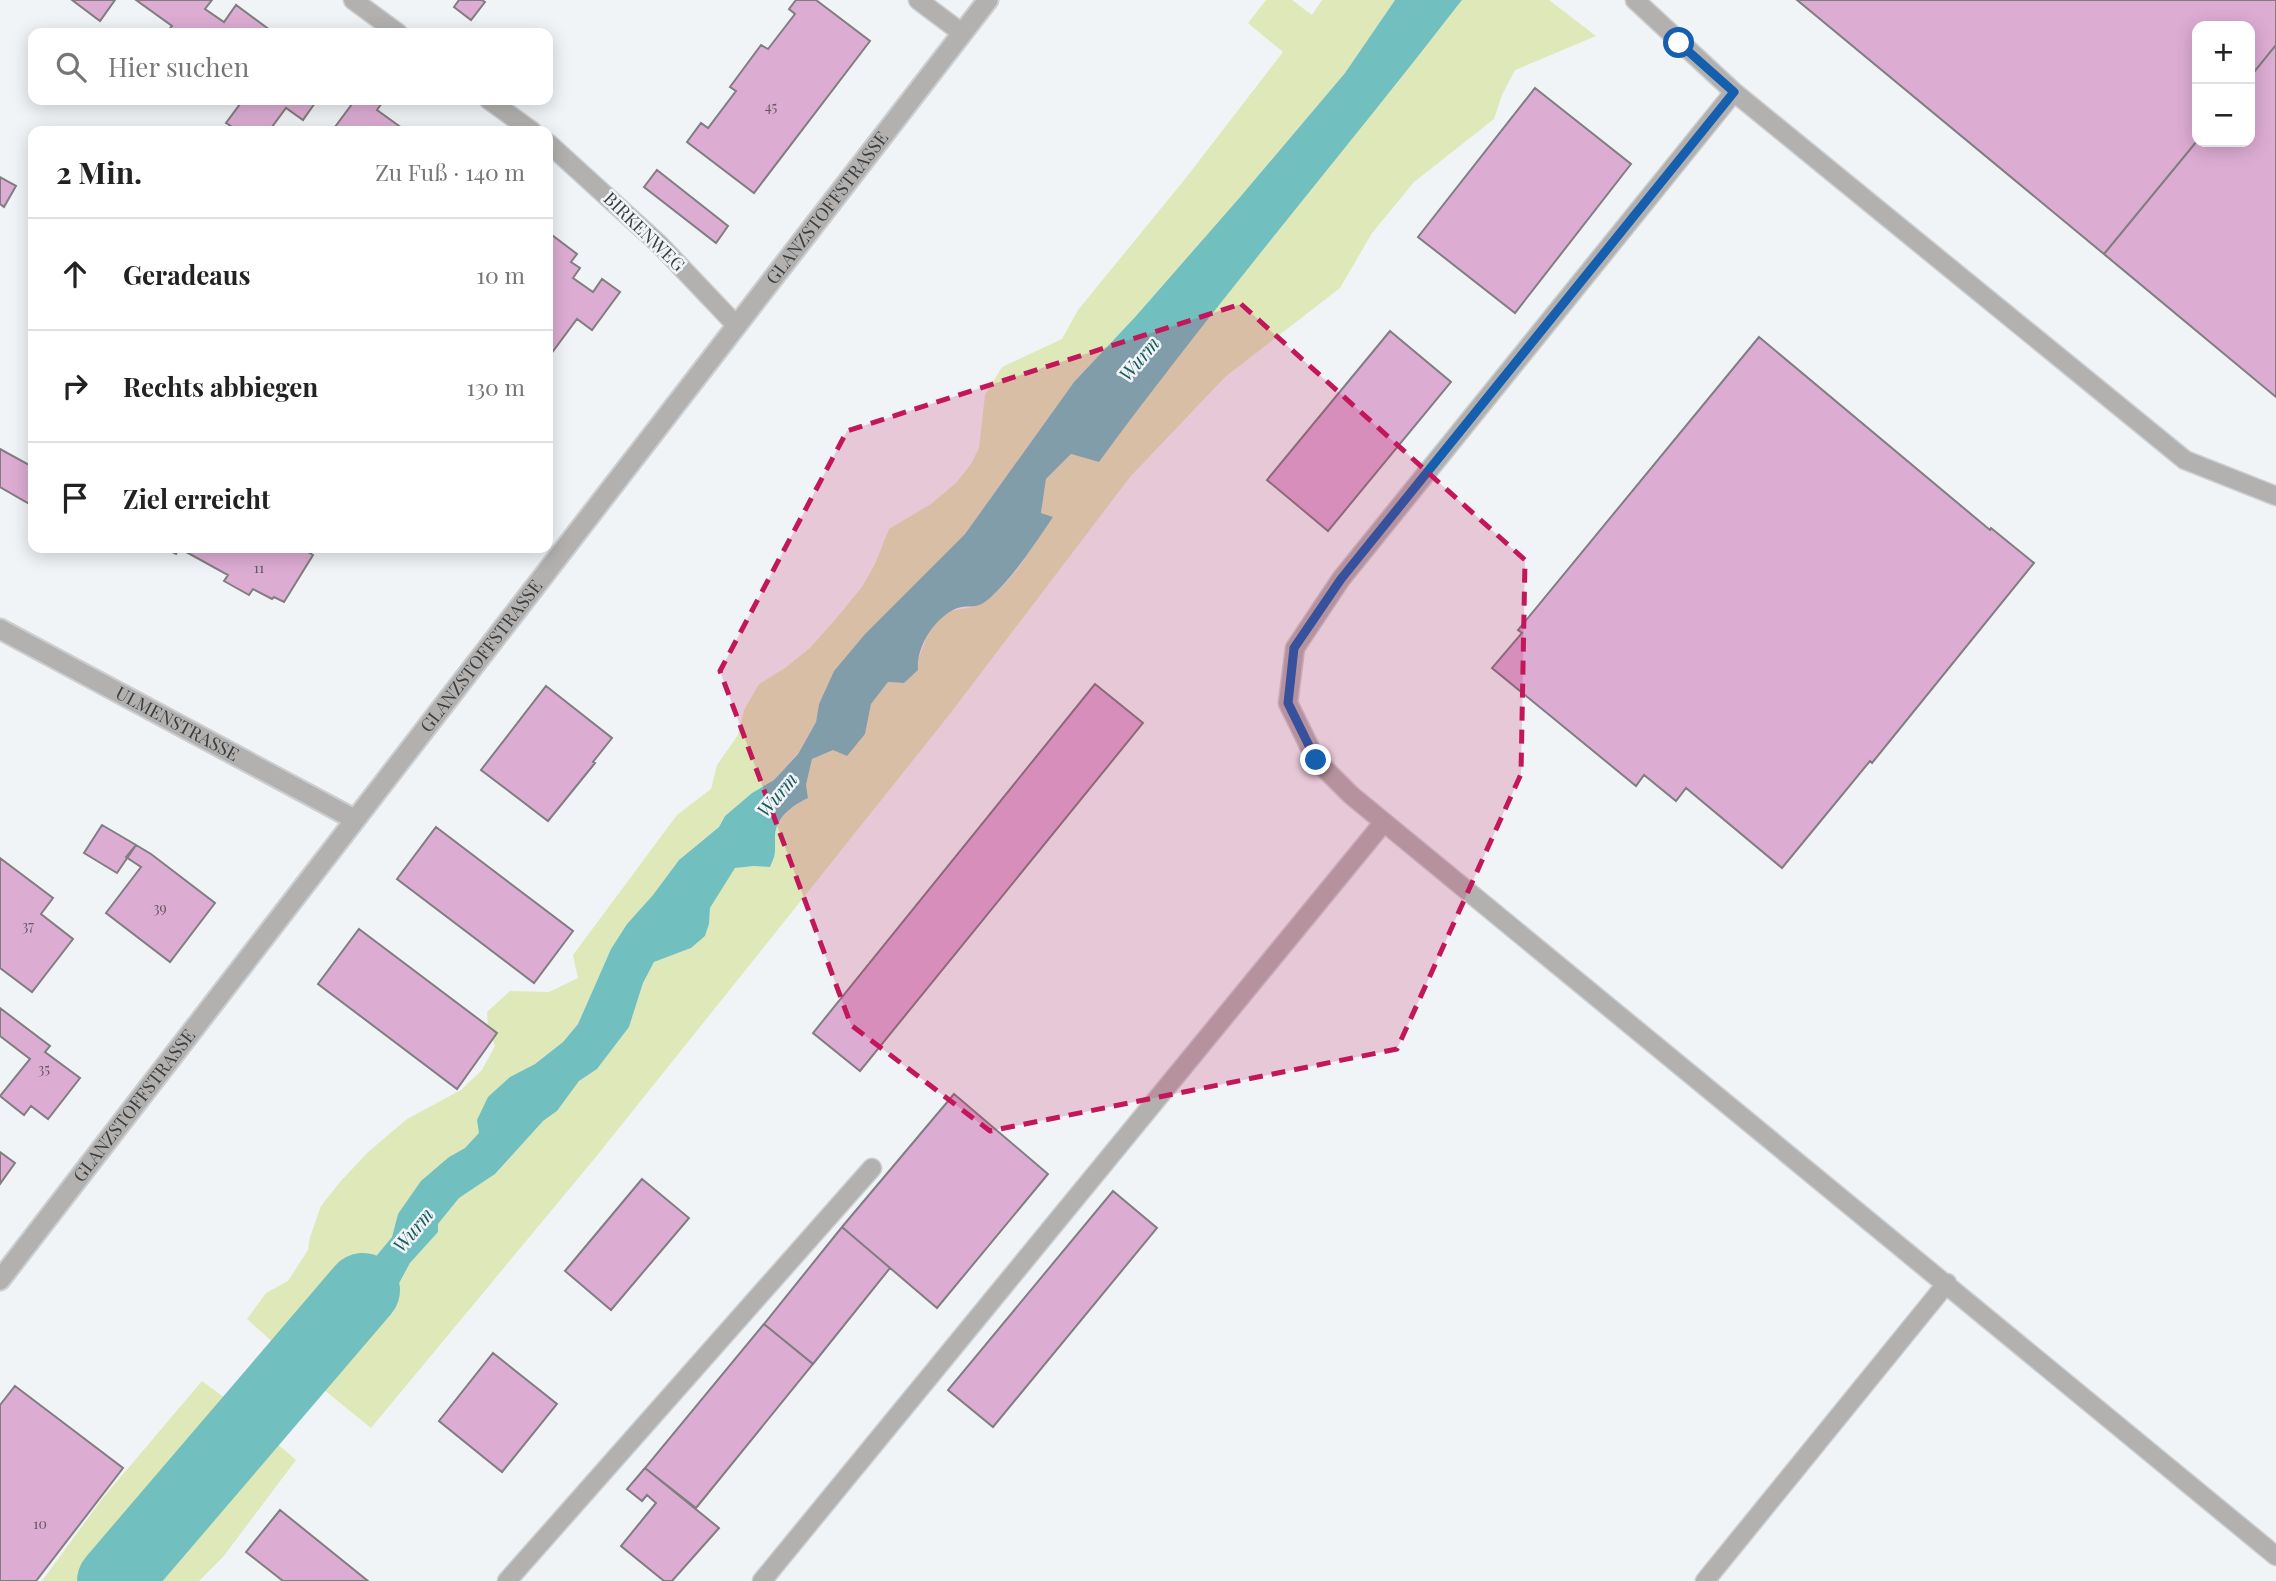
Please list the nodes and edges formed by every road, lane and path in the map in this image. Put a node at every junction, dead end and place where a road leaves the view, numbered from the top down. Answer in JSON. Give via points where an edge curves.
{"nodes":[{"id":1,"x":353,"y":0,"type":"edge"},
{"id":2,"x":918,"y":0,"type":"edge"},
{"id":3,"x":988,"y":0,"type":"edge"},
{"id":4,"x":1635,"y":0,"type":"edge"},
{"id":5,"x":391,"y":28,"type":"edge"},
{"id":6,"x":962,"y":33,"type":"junction"},
{"id":7,"x":1734,"y":92,"type":"junction"},
{"id":8,"x":496,"y":105,"type":"edge"},
{"id":9,"x":525,"y":126,"type":"edge"},
{"id":10,"x":553,"y":148,"type":"edge"},
{"id":11,"x":737,"y":326,"type":"junction"},
{"id":12,"x":2276,"y":496,"type":"edge"},
{"id":13,"x":0,"y":629,"type":"edge"},
{"id":14,"x":354,"y":819,"type":"junction"},
{"id":15,"x":1384,"y":822,"type":"junction"},
{"id":16,"x":872,"y":1168,"type":"dead end"},
{"id":17,"x":0,"y":1280,"type":"edge"},
{"id":18,"x":1947,"y":1283,"type":"junction"},
{"id":19,"x":2276,"y":1556,"type":"edge"},
{"id":20,"x":508,"y":1580,"type":"edge"},
{"id":21,"x":762,"y":1581,"type":"edge"},
{"id":22,"x":1705,"y":1581,"type":"edge"}],
"edges":[{"from":1,"to":5,"type":"lane"},
{"from":2,"to":6,"type":"lane"},
{"from":3,"to":6,"type":"street","name":"GLANZSTOFFSTRASSE"},
{"from":4,"to":7,"type":"lane"},
{"from":6,"to":11,"type":"street","name":"GLANZSTOFFSTRASSE"},
{"from":7,"to":12,"type":"lane","via":[[2185,460]]},
{"from":7,"to":15,"type":"lane","via":[[1341,579],[1294,648],[1288,703],[1316,760]]},
{"from":8,"to":9,"type":"lane"},
{"from":10,"to":11,"type":"lane","name":"BIRKENWEG","via":[[659,244]]},
{"from":11,"to":14,"type":"street","name":"GLANZSTOFFSTRASSE"},
{"from":13,"to":14,"type":"street","name":"ULMENSTRASSE"},
{"from":14,"to":17,"type":"street","name":"GLANZSTOFFSTRASSE"},
{"from":15,"to":18,"type":"lane"},
{"from":15,"to":21,"type":"lane"},
{"from":16,"to":20,"type":"lane"},
{"from":18,"to":19,"type":"lane"},
{"from":18,"to":22,"type":"lane"}]}
